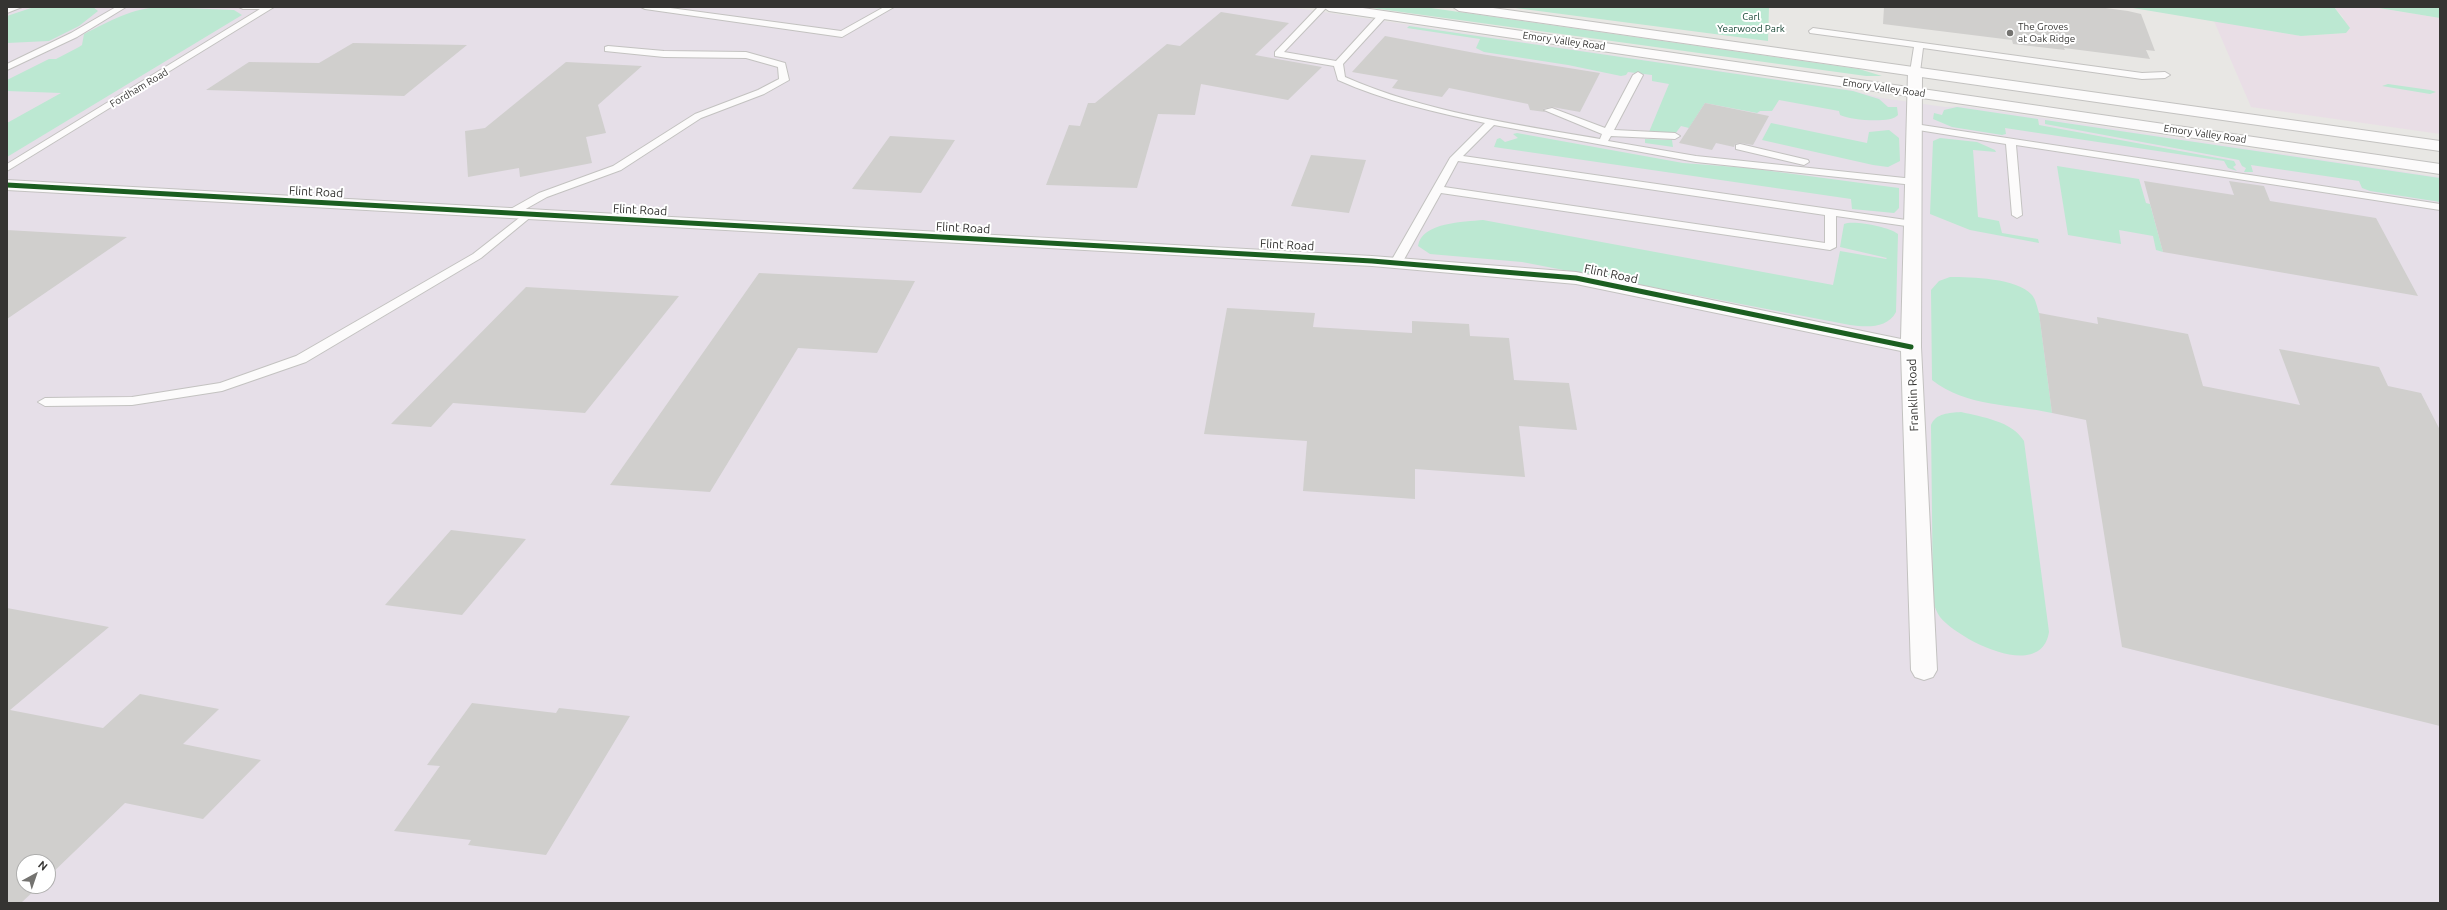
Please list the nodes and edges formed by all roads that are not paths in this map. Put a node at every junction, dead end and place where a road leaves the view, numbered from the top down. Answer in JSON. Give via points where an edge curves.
{"nodes":[{"id":1,"x":18,"y":7,"type":"edge"},
{"id":2,"x":122,"y":7,"type":"edge"},
{"id":3,"x":243,"y":7,"type":"edge"},
{"id":4,"x":270,"y":7,"type":"edge"},
{"id":5,"x":645,"y":7,"type":"edge"},
{"id":6,"x":890,"y":7,"type":"edge"},
{"id":7,"x":1324,"y":7,"type":"edge"},
{"id":8,"x":1329,"y":7,"type":"edge"},
{"id":9,"x":1459,"y":7,"type":"edge"},
{"id":10,"x":7,"y":12,"type":"edge"},
{"id":11,"x":1383,"y":15,"type":"junction"},
{"id":12,"x":1813,"y":31,"type":"dead end"},
{"id":13,"x":1919,"y":45,"type":"junction"},
{"id":14,"x":608,"y":49,"type":"dead end"},
{"id":15,"x":1338,"y":64,"type":"junction"},
{"id":16,"x":7,"y":67,"type":"edge"},
{"id":17,"x":1915,"y":72,"type":"junction"},
{"id":18,"x":1638,"y":75,"type":"dead end"},
{"id":19,"x":2165,"y":75,"type":"dead end"},
{"id":20,"x":1914,"y":92,"type":"junction"},
{"id":21,"x":1549,"y":110,"type":"dead end"},
{"id":22,"x":1491,"y":122,"type":"junction"},
{"id":23,"x":1915,"y":127,"type":"junction"},
{"id":24,"x":1608,"y":133,"type":"junction"},
{"id":25,"x":1675,"y":136,"type":"dead end"},
{"id":26,"x":2011,"y":142,"type":"junction"},
{"id":27,"x":1603,"y":143,"type":"junction"},
{"id":28,"x":2440,"y":146,"type":"edge"},
{"id":29,"x":1740,"y":147,"type":"dead end"},
{"id":30,"x":1455,"y":158,"type":"junction"},
{"id":31,"x":7,"y":168,"type":"edge"},
{"id":32,"x":2440,"y":169,"type":"edge"},
{"id":33,"x":1853,"y":175,"type":"junction"},
{"id":34,"x":1914,"y":182,"type":"junction"},
{"id":35,"x":7,"y":185,"type":"edge"},
{"id":36,"x":1436,"y":189,"type":"junction"},
{"id":37,"x":2440,"y":207,"type":"edge"},
{"id":38,"x":1831,"y":212,"type":"junction"},
{"id":39,"x":519,"y":214,"type":"junction"},
{"id":40,"x":2017,"y":215,"type":"dead end"},
{"id":41,"x":1913,"y":224,"type":"junction"},
{"id":42,"x":1396,"y":263,"type":"junction"},
{"id":43,"x":1911,"y":347,"type":"junction"},
{"id":44,"x":45,"y":402,"type":"dead end"},
{"id":45,"x":1924,"y":670,"type":"dead end"}],
"edges":[{"from":1,"to":10,"type":"lane"},
{"from":2,"to":16,"type":"lane","via":[[74,35]]},
{"from":3,"to":4,"type":"lane"},
{"from":4,"to":31,"type":"lane","name":"Fordham Road"},
{"from":5,"to":6,"type":"lane","via":[[842,34]]},
{"from":7,"to":15,"type":"lane","via":[[1278,54]]},
{"from":8,"to":11,"type":"street","name":"Emory Valley Road"},
{"from":9,"to":17,"type":"street","name":"Emory Valley Road"},
{"from":11,"to":15,"type":"lane"},
{"from":11,"to":20,"type":"street","name":"Emory Valley Road"},
{"from":12,"to":13,"type":"lane"},
{"from":13,"to":17,"type":"lane"},
{"from":13,"to":19,"type":"lane","via":[[2146,77]]},
{"from":14,"to":39,"type":"lane","via":[[664,54],[746,55],[782,64],[784,80],[762,92],[698,116],[617,168],[544,195]]},
{"from":15,"to":22,"type":"lane","via":[[1341,78],[1374,93]]},
{"from":17,"to":20,"type":"street","name":"Franklin Road"},
{"from":17,"to":28,"type":"street","name":"Emory Valley Road"},
{"from":18,"to":24,"type":"lane"},
{"from":20,"to":23,"type":"street","name":"Franklin Road"},
{"from":20,"to":32,"type":"street","name":"Emory Valley Road"},
{"from":21,"to":24,"type":"lane"},
{"from":22,"to":27,"type":"lane"},
{"from":22,"to":30,"type":"lane"},
{"from":23,"to":26,"type":"lane"},
{"from":23,"to":34,"type":"street","name":"Franklin Road"},
{"from":24,"to":25,"type":"lane"},
{"from":24,"to":27,"type":"lane"},
{"from":26,"to":37,"type":"lane"},
{"from":26,"to":40,"type":"lane"},
{"from":27,"to":33,"type":"lane","via":[[1696,159]]},
{"from":29,"to":33,"type":"lane"},
{"from":30,"to":36,"type":"lane"},
{"from":30,"to":38,"type":"lane"},
{"from":33,"to":34,"type":"lane"},
{"from":34,"to":41,"type":"street","name":"Franklin Road"},
{"from":35,"to":39,"type":"street","name":"Flint Road"},
{"from":36,"to":38,"type":"lane","via":[[1830,248]]},
{"from":36,"to":42,"type":"lane"},
{"from":38,"to":41,"type":"lane"},
{"from":39,"to":42,"type":"street","name":"Flint Road"},
{"from":39,"to":44,"type":"lane","via":[[477,256],[301,359],[222,387],[132,401]]},
{"from":41,"to":43,"type":"street","name":"Franklin Road"},
{"from":42,"to":43,"type":"street","name":"Flint Road","via":[[1576,278]]},
{"from":43,"to":45,"type":"street","name":"Franklin Road"}]}
